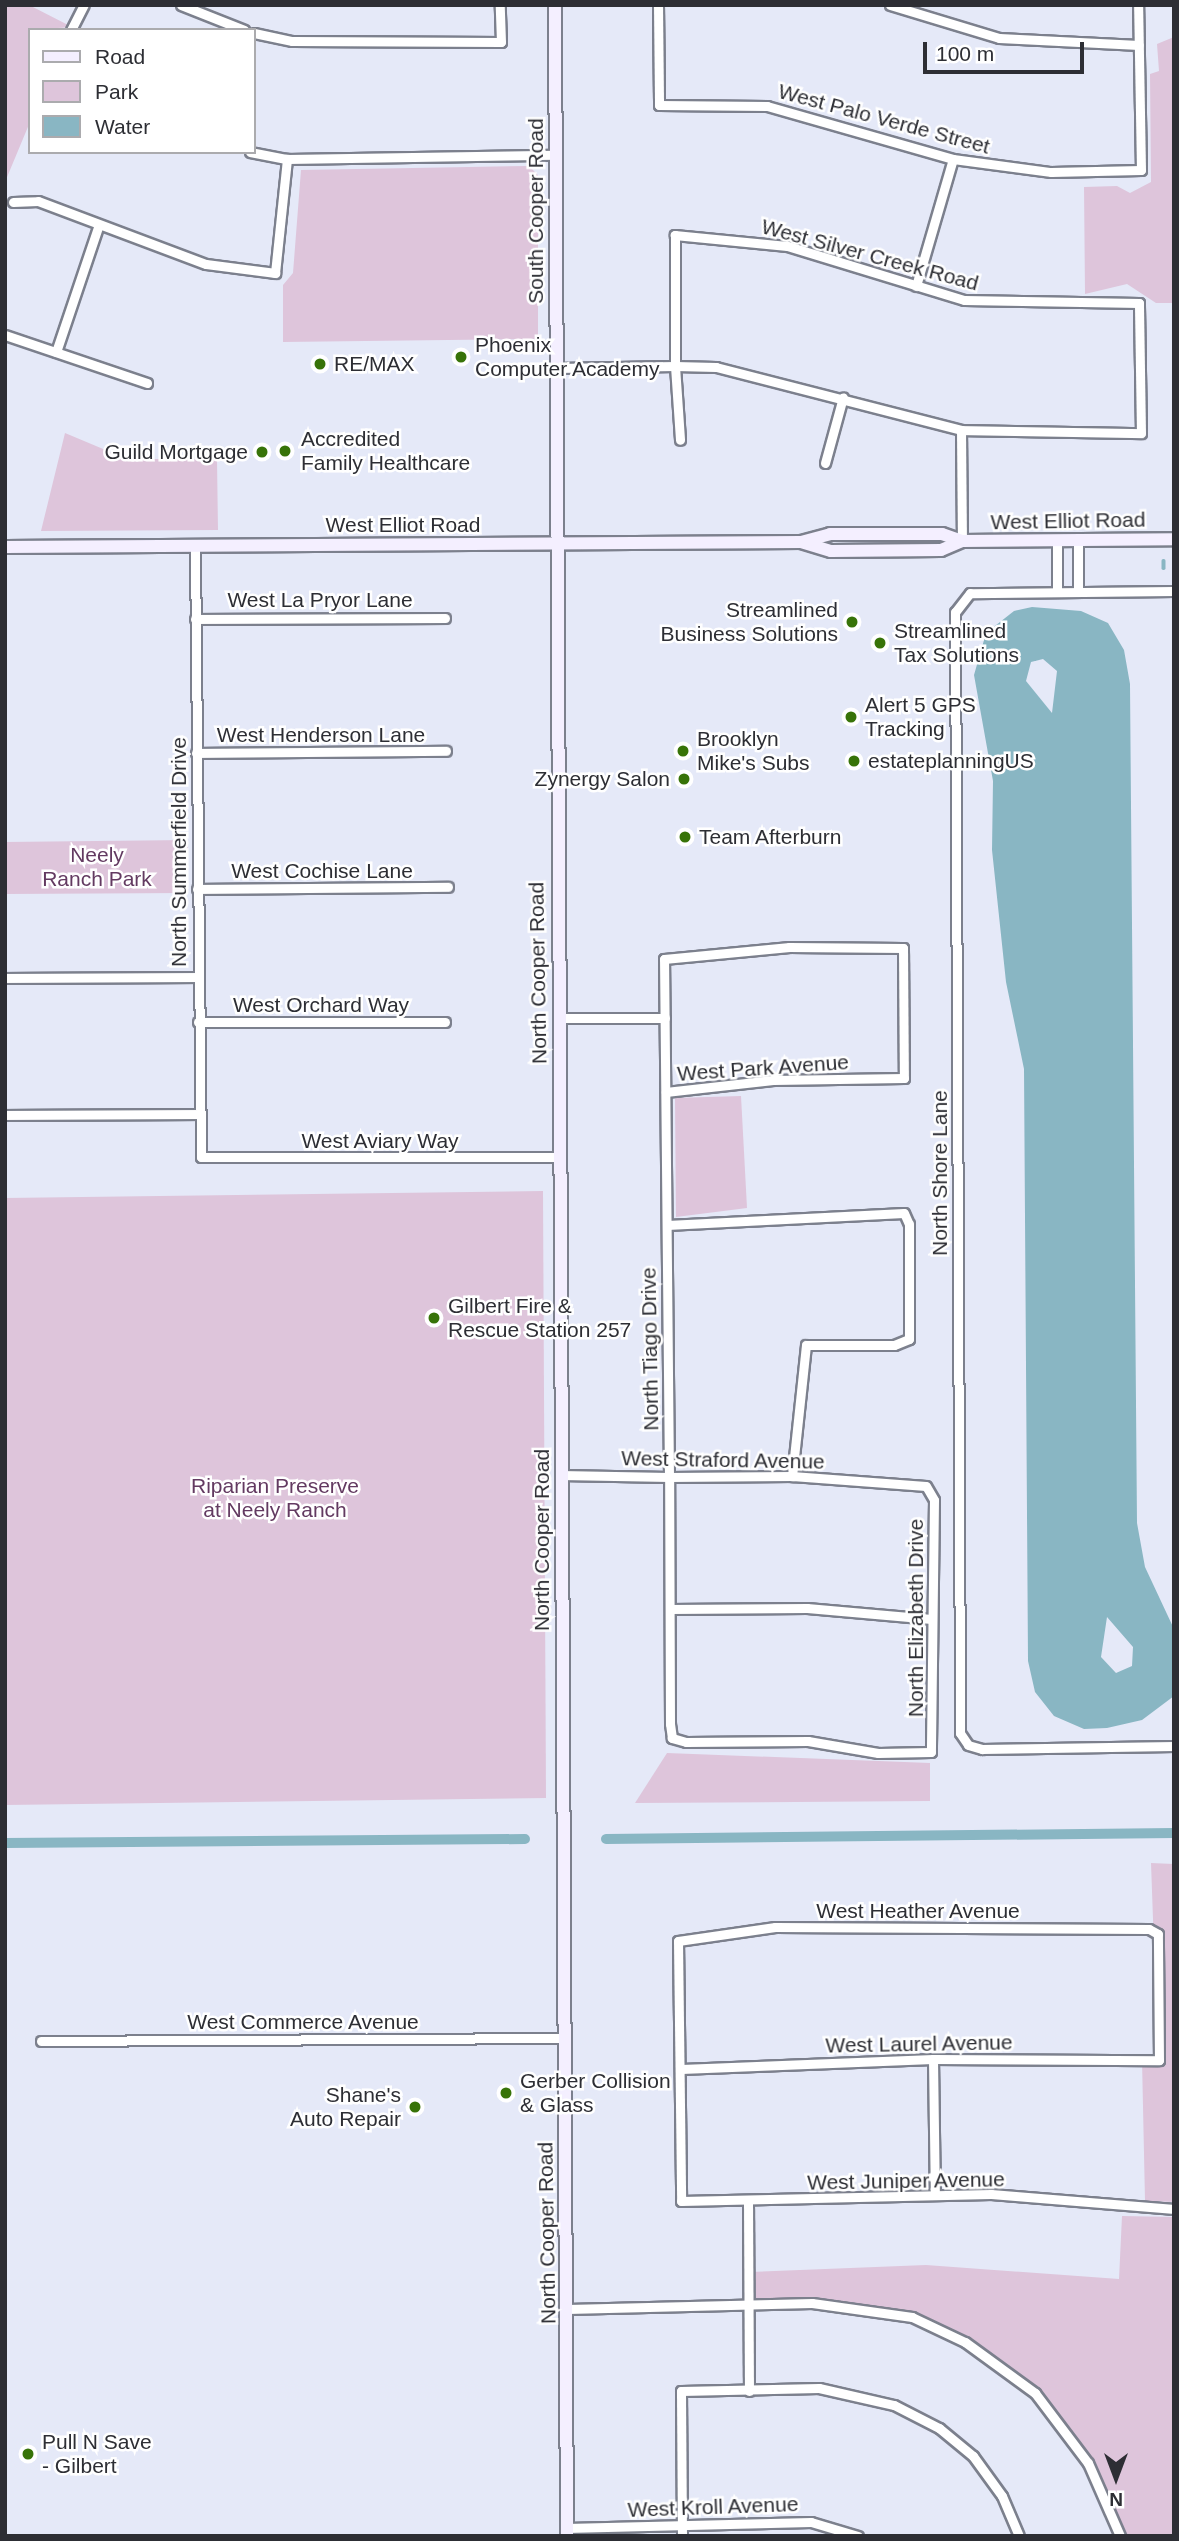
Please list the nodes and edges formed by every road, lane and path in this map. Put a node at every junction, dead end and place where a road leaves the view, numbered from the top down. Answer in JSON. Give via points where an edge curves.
{"nodes":[{"id":1,"x":84,"y":5,"type":"edge"},
{"id":2,"x":181,"y":5,"type":"edge"},
{"id":3,"x":500,"y":5,"type":"edge"},
{"id":4,"x":555,"y":5,"type":"edge"},
{"id":5,"x":658,"y":5,"type":"edge"},
{"id":6,"x":890,"y":5,"type":"edge"},
{"id":7,"x":1139,"y":5,"type":"edge"},
{"id":8,"x":72,"y":28,"type":"edge"},
{"id":9,"x":239,"y":28,"type":"edge"},
{"id":10,"x":256,"y":33,"type":"edge"},
{"id":11,"x":1139,"y":45,"type":"junction"},
{"id":12,"x":256,"y":153,"type":"edge"},
{"id":13,"x":555,"y":155,"type":"junction"},
{"id":14,"x":288,"y":159,"type":"junction"},
{"id":15,"x":953,"y":159,"type":"junction"},
{"id":16,"x":13,"y":202,"type":"dead end"},
{"id":17,"x":98,"y":227,"type":"junction"},
{"id":18,"x":916,"y":286,"type":"junction"},
{"id":19,"x":5,"y":335,"type":"edge"},
{"id":20,"x":56,"y":352,"type":"junction"},
{"id":21,"x":675,"y":366,"type":"junction"},
{"id":22,"x":557,"y":368,"type":"junction"},
{"id":23,"x":146,"y":383,"type":"dead end"},
{"id":24,"x":843,"y":397,"type":"junction"},
{"id":25,"x":961,"y":430,"type":"junction"},
{"id":26,"x":680,"y":440,"type":"dead end"},
{"id":27,"x":825,"y":463,"type":"dead end"},
{"id":28,"x":1174,"y":539,"type":"edge"},
{"id":29,"x":1057,"y":540,"type":"junction"},
{"id":30,"x":1079,"y":540,"type":"junction"},
{"id":31,"x":962,"y":541,"type":"junction"},
{"id":32,"x":554,"y":543,"type":"junction"},
{"id":33,"x":195,"y":546,"type":"junction"},
{"id":34,"x":5,"y":547,"type":"edge"},
{"id":35,"x":1174,"y":591,"type":"edge"},
{"id":36,"x":1057,"y":592,"type":"junction"},
{"id":37,"x":1078,"y":592,"type":"junction"},
{"id":38,"x":445,"y":618,"type":"dead end"},
{"id":39,"x":195,"y":619,"type":"junction"},
{"id":40,"x":446,"y":751,"type":"dead end"},
{"id":41,"x":196,"y":753,"type":"junction"},
{"id":42,"x":448,"y":887,"type":"dead end"},
{"id":43,"x":197,"y":889,"type":"junction"},
{"id":44,"x":197,"y":977,"type":"junction"},
{"id":45,"x":5,"y":978,"type":"edge"},
{"id":46,"x":559,"y":1018,"type":"junction"},
{"id":47,"x":665,"y":1018,"type":"junction"},
{"id":48,"x":198,"y":1022,"type":"junction"},
{"id":49,"x":445,"y":1022,"type":"dead end"},
{"id":50,"x":904,"y":1078,"type":"joint"},
{"id":51,"x":666,"y":1092,"type":"junction"},
{"id":52,"x":198,"y":1114,"type":"junction"},
{"id":53,"x":5,"y":1115,"type":"edge"},
{"id":54,"x":201,"y":1157,"type":"joint"},
{"id":55,"x":559,"y":1157,"type":"junction"},
{"id":56,"x":667,"y":1225,"type":"junction"},
{"id":57,"x":560,"y":1475,"type":"junction"},
{"id":58,"x":669,"y":1476,"type":"junction"},
{"id":59,"x":792,"y":1476,"type":"junction"},
{"id":60,"x":926,"y":1486,"type":"joint"},
{"id":61,"x":670,"y":1609,"type":"junction"},
{"id":62,"x":932,"y":1619,"type":"junction"},
{"id":63,"x":1174,"y":1746,"type":"edge"},
{"id":64,"x":931,"y":1752,"type":"joint"},
{"id":65,"x":564,"y":2038,"type":"junction"},
{"id":66,"x":41,"y":2041,"type":"dead end"},
{"id":67,"x":933,"y":2059,"type":"junction"},
{"id":68,"x":1159,"y":2060,"type":"joint"},
{"id":69,"x":681,"y":2069,"type":"junction"},
{"id":70,"x":935,"y":2194,"type":"junction"},
{"id":71,"x":748,"y":2202,"type":"junction"},
{"id":72,"x":1174,"y":2209,"type":"edge"},
{"id":73,"x":749,"y":2306,"type":"junction"},
{"id":74,"x":567,"y":2309,"type":"junction"},
{"id":75,"x":749,"y":2391,"type":"junction"},
{"id":76,"x":566,"y":2532,"type":"edge"},
{"id":77,"x":682,"y":2532,"type":"edge"},
{"id":78,"x":858,"y":2536,"type":"edge"},
{"id":79,"x":1019,"y":2536,"type":"edge"},
{"id":80,"x":1120,"y":2536,"type":"edge"}],
"edges":[{"from":1,"to":8,"type":"street"},
{"from":2,"to":9,"type":"street"},
{"from":3,"to":10,"type":"street","via":[[501,42],[292,41]]},
{"from":4,"to":13,"type":"main road","name":"South Cooper Road"},
{"from":5,"to":15,"type":"street","name":"West Palo Verde Street","via":[[659,105],[767,106]]},
{"from":6,"to":11,"type":"street","via":[[999,38]]},
{"from":7,"to":11,"type":"street"},
{"from":11,"to":15,"type":"street","name":"West Palo Verde Street","via":[[1141,170],[1051,172]]},
{"from":12,"to":14,"type":"street"},
{"from":13,"to":14,"type":"street"},
{"from":13,"to":22,"type":"main road","name":"South Cooper Road"},
{"from":14,"to":17,"type":"street","via":[[275,273],[206,264]]},
{"from":15,"to":18,"type":"street"},
{"from":16,"to":17,"type":"street","via":[[38,201]]},
{"from":17,"to":20,"type":"street"},
{"from":18,"to":21,"type":"street","name":"West Silver Creek Road","via":[[787,246],[675,235]]},
{"from":18,"to":25,"type":"street","name":"West Silver Creek Road","via":[[993,304],[1139,303],[1140,433]]},
{"from":19,"to":20,"type":"street"},
{"from":20,"to":23,"type":"street"},
{"from":21,"to":22,"type":"street"},
{"from":21,"to":24,"type":"street","via":[[754,372]]},
{"from":21,"to":26,"type":"street"},
{"from":22,"to":32,"type":"main road","name":"South Cooper Road"},
{"from":24,"to":25,"type":"street"},
{"from":24,"to":27,"type":"street"},
{"from":25,"to":31,"type":"street"},
{"from":28,"to":30,"type":"main road","name":"West Elliot Road"},
{"from":29,"to":30,"type":"main road","name":"West Elliot Road"},
{"from":29,"to":31,"type":"main road","name":"West Elliot Road"},
{"from":29,"to":36,"type":"street"},
{"from":30,"to":37,"type":"street"},
{"from":31,"to":32,"type":"main road","name":"West Elliot Road","via":[[942,550],[831,551],[801,542]]},
{"from":32,"to":33,"type":"main road","name":"West Elliot Road"},
{"from":32,"to":46,"type":"main road","name":"North Cooper Road"},
{"from":33,"to":34,"type":"main road","name":"West Elliot Road"},
{"from":33,"to":39,"type":"street","name":"North Summerfield Drive"},
{"from":35,"to":37,"type":"street","name":"North Shore Lane"},
{"from":36,"to":37,"type":"street","name":"North Shore Lane"},
{"from":36,"to":63,"type":"street","name":"North Shore Lane","via":[[970,593],[955,612],[958,1723],[962,1740],[974,1747]]},
{"from":38,"to":39,"type":"street","name":"West La Pryor Lane"},
{"from":39,"to":41,"type":"street","name":"North Summerfield Drive"},
{"from":40,"to":41,"type":"street","name":"West Henderson Lane"},
{"from":41,"to":43,"type":"street","name":"North Summerfield Drive"},
{"from":42,"to":43,"type":"street","name":"West Cochise Lane"},
{"from":43,"to":44,"type":"street","name":"North Summerfield Drive"},
{"from":44,"to":45,"type":"street"},
{"from":44,"to":48,"type":"street","name":"North Summerfield Drive"},
{"from":46,"to":47,"type":"street"},
{"from":46,"to":55,"type":"main road","name":"North Cooper Road"},
{"from":47,"to":50,"type":"street","name":"North Tiago Drive","via":[[664,960],[789,947],[903,948]]},
{"from":47,"to":51,"type":"street","name":"North Tiago Drive"},
{"from":48,"to":49,"type":"street","name":"West Orchard Way"},
{"from":48,"to":52,"type":"street","name":"North Summerfield Drive"},
{"from":50,"to":51,"type":"street","name":"West Park Avenue","via":[[773,1080]]},
{"from":51,"to":56,"type":"street","name":"North Tiago Drive"},
{"from":52,"to":53,"type":"street"},
{"from":52,"to":54,"type":"street","name":"North Summerfield Drive"},
{"from":54,"to":55,"type":"street","name":"West Aviary Way"},
{"from":55,"to":57,"type":"main road","name":"North Cooper Road"},
{"from":56,"to":58,"type":"street","name":"North Tiago Drive"},
{"from":56,"to":59,"type":"street","via":[[904,1213],[909,1224],[909,1339],[894,1345],[806,1345]]},
{"from":57,"to":58,"type":"street","name":"West Straford Avenue"},
{"from":57,"to":65,"type":"main road","name":"North Cooper Road"},
{"from":58,"to":59,"type":"street","name":"West Straford Avenue"},
{"from":58,"to":61,"type":"street","name":"North Tiago Drive"},
{"from":59,"to":60,"type":"street","name":"West Straford Avenue"},
{"from":60,"to":62,"type":"street","name":"North Elizabeth Drive","via":[[934,1500]]},
{"from":61,"to":62,"type":"street","via":[[807,1608]]},
{"from":61,"to":64,"type":"street","name":"North Tiago Drive","via":[[672,1738]]},
{"from":62,"to":64,"type":"street","name":"North Elizabeth Drive"},
{"from":65,"to":66,"type":"street","name":"West Commerce Avenue"},
{"from":65,"to":74,"type":"main road","name":"North Cooper Road"},
{"from":67,"to":68,"type":"street","name":"West Laurel Avenue"},
{"from":67,"to":69,"type":"street","name":"West Laurel Avenue"},
{"from":67,"to":70,"type":"street"},
{"from":68,"to":69,"type":"street","name":"West Heather Avenue","via":[[1158,1934],[775,1927],[678,1941]]},
{"from":69,"to":71,"type":"street","name":"West Juniper Avenue","via":[[681,2202]]},
{"from":70,"to":71,"type":"street","name":"West Juniper Avenue"},
{"from":70,"to":72,"type":"street","name":"West Juniper Avenue"},
{"from":71,"to":73,"type":"street"},
{"from":73,"to":74,"type":"street"},
{"from":73,"to":75,"type":"street"},
{"from":73,"to":80,"type":"street","via":[[868,2307],[912,2317],[965,2342],[1001,2365],[1063,2424]]},
{"from":74,"to":76,"type":"main road","name":"North Cooper Road"},
{"from":75,"to":77,"type":"street","via":[[681,2391]]},
{"from":75,"to":79,"type":"street","via":[[819,2388],[860,2394],[939,2428],[995,2486]]},
{"from":76,"to":77,"type":"street","name":"West Kroll Avenue"},
{"from":77,"to":78,"type":"street","name":"West Kroll Avenue","via":[[811,2522]]}]}
